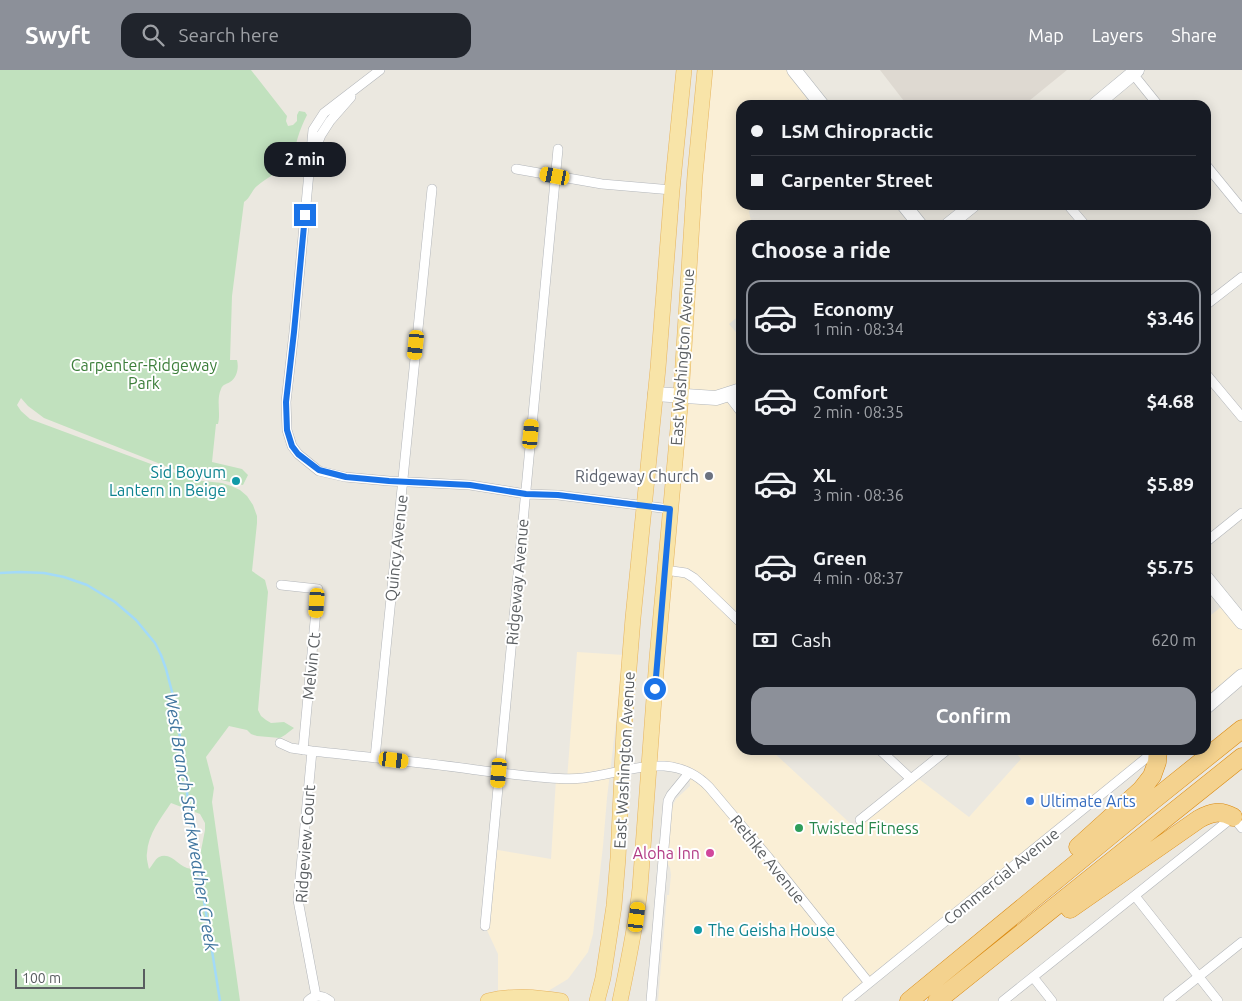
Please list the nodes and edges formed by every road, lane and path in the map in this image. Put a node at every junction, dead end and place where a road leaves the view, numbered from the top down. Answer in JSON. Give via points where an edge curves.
{"nodes":[{"id":1,"x":380,"y":70,"type":"edge"},
{"id":2,"x":684,"y":70,"type":"edge"},
{"id":3,"x":705,"y":70,"type":"edge"},
{"id":4,"x":794,"y":70,"type":"edge"},
{"id":5,"x":1135,"y":72,"type":"edge"},
{"id":6,"x":818,"y":100,"type":"edge"},
{"id":7,"x":1101,"y":100,"type":"edge"},
{"id":8,"x":1155,"y":100,"type":"edge"},
{"id":9,"x":558,"y":148,"type":"dead end"},
{"id":10,"x":516,"y":169,"type":"dead end"},
{"id":11,"x":1211,"y":171,"type":"edge"},
{"id":12,"x":555,"y":176,"type":"junction"},
{"id":13,"x":432,"y":190,"type":"dead end"},
{"id":14,"x":672,"y":190,"type":"junction"},
{"id":15,"x":908,"y":210,"type":"edge"},
{"id":16,"x":967,"y":210,"type":"edge"},
{"id":17,"x":1072,"y":210,"type":"edge"},
{"id":18,"x":1242,"y":210,"type":"edge"},
{"id":19,"x":916,"y":220,"type":"edge"},
{"id":20,"x":954,"y":220,"type":"edge"},
{"id":21,"x":1081,"y":220,"type":"edge"},
{"id":22,"x":1242,"y":277,"type":"edge"},
{"id":23,"x":1211,"y":302,"type":"edge"},
{"id":24,"x":1211,"y":380,"type":"edge"},
{"id":25,"x":736,"y":392,"type":"edge"},
{"id":26,"x":655,"y":394,"type":"junction"},
{"id":27,"x":728,"y":395,"type":"junction"},
{"id":28,"x":681,"y":396,"type":"junction"},
{"id":29,"x":736,"y":405,"type":"edge"},
{"id":30,"x":1242,"y":418,"type":"edge"},
{"id":31,"x":402,"y":481,"type":"junction"},
{"id":32,"x":526,"y":494,"type":"junction"},
{"id":33,"x":644,"y":506,"type":"junction"},
{"id":34,"x":670,"y":509,"type":"junction"},
{"id":35,"x":1242,"y":513,"type":"edge"},
{"id":36,"x":1211,"y":538,"type":"edge"},
{"id":37,"x":664,"y":570,"type":"junction"},
{"id":38,"x":1211,"y":584,"type":"edge"},
{"id":39,"x":282,"y":585,"type":"dead end"},
{"id":40,"x":736,"y":618,"type":"edge"},
{"id":41,"x":1241,"y":620,"type":"edge"},
{"id":42,"x":1242,"y":676,"type":"edge"},
{"id":43,"x":1211,"y":703,"type":"edge"},
{"id":44,"x":1242,"y":728,"type":"edge"},
{"id":45,"x":280,"y":743,"type":"dead end"},
{"id":46,"x":308,"y":751,"type":"junction"},
{"id":47,"x":1211,"y":753,"type":"edge"},
{"id":48,"x":885,"y":755,"type":"edge"},
{"id":49,"x":941,"y":755,"type":"edge"},
{"id":50,"x":1151,"y":755,"type":"edge"},
{"id":51,"x":1157,"y":755,"type":"edge"},
{"id":52,"x":1209,"y":755,"type":"edge"},
{"id":53,"x":375,"y":758,"type":"junction"},
{"id":54,"x":1242,"y":758,"type":"edge"},
{"id":55,"x":649,"y":767,"type":"junction"},
{"id":56,"x":622,"y":771,"type":"junction"},
{"id":57,"x":689,"y":772,"type":"junction"},
{"id":58,"x":499,"y":773,"type":"junction"},
{"id":59,"x":911,"y":779,"type":"junction"},
{"id":60,"x":1239,"y":818,"type":"edge"},
{"id":61,"x":860,"y":820,"type":"dead end"},
{"id":62,"x":1135,"y":896,"type":"junction"},
{"id":63,"x":485,"y":926,"type":"dead end"},
{"id":64,"x":1023,"y":932,"type":"junction"},
{"id":65,"x":1242,"y":942,"type":"edge"},
{"id":66,"x":1033,"y":977,"type":"junction"},
{"id":67,"x":1199,"y":977,"type":"junction"},
{"id":68,"x":869,"y":982,"type":"junction"},
{"id":69,"x":312,"y":999,"type":"edge"},
{"id":70,"x":330,"y":1001,"type":"edge"},
{"id":71,"x":488,"y":1001,"type":"edge"},
{"id":72,"x":561,"y":1001,"type":"edge"},
{"id":73,"x":597,"y":1001,"type":"edge"},
{"id":74,"x":620,"y":1001,"type":"edge"},
{"id":75,"x":652,"y":1001,"type":"edge"},
{"id":76,"x":847,"y":1001,"type":"edge"},
{"id":77,"x":908,"y":1001,"type":"edge"},
{"id":78,"x":937,"y":1001,"type":"edge"},
{"id":79,"x":1003,"y":1001,"type":"edge"},
{"id":80,"x":1052,"y":1001,"type":"edge"},
{"id":81,"x":1168,"y":1001,"type":"edge"},
{"id":82,"x":1218,"y":1001,"type":"edge"}],
"edges":[{"from":1,"to":31,"type":"street","via":[[334,104],[313,130],[286,402],[287,430],[298,454],[319,470],[346,477]]},
{"from":2,"to":14,"type":"main road","name":"East Washington Avenue"},
{"from":3,"to":28,"type":"main road","name":"East Washington Avenue"},
{"from":4,"to":6,"type":"street"},
{"from":5,"to":7,"type":"street"},
{"from":5,"to":8,"type":"street"},
{"from":9,"to":12,"type":"street","name":"Ridgeway Avenue"},
{"from":10,"to":12,"type":"street"},
{"from":11,"to":18,"type":"street"},
{"from":12,"to":14,"type":"street"},
{"from":12,"to":32,"type":"street","name":"Ridgeway Avenue"},
{"from":13,"to":31,"type":"street","name":"Quincy Avenue"},
{"from":14,"to":26,"type":"main road","name":"East Washington Avenue"},
{"from":15,"to":19,"type":"street"},
{"from":16,"to":20,"type":"street"},
{"from":17,"to":21,"type":"street"},
{"from":22,"to":23,"type":"street"},
{"from":24,"to":30,"type":"street"},
{"from":25,"to":27,"type":"street"},
{"from":26,"to":28,"type":"street"},
{"from":26,"to":33,"type":"main road","name":"East Washington Avenue"},
{"from":27,"to":28,"type":"street","via":[[716,398]]},
{"from":27,"to":29,"type":"street"},
{"from":28,"to":34,"type":"main road","name":"East Washington Avenue"},
{"from":31,"to":32,"type":"street","via":[[470,485]]},
{"from":31,"to":53,"type":"street","name":"Quincy Avenue"},
{"from":32,"to":33,"type":"street"},
{"from":32,"to":58,"type":"street","name":"Ridgeway Avenue"},
{"from":33,"to":34,"type":"street"},
{"from":33,"to":56,"type":"main road","name":"East Washington Avenue"},
{"from":34,"to":37,"type":"main road","name":"East Washington Avenue"},
{"from":35,"to":36,"type":"street"},
{"from":37,"to":40,"type":"street","via":[[686,573],[694,578]]},
{"from":37,"to":55,"type":"main road","name":"East Washington Avenue"},
{"from":38,"to":41,"type":"street"},
{"from":39,"to":46,"type":"street","name":"Melvin Ct","via":[[318,589]]},
{"from":42,"to":43,"type":"street"},
{"from":44,"to":47,"type":"highway"},
{"from":45,"to":46,"type":"street","name":"Rethke Avenue"},
{"from":46,"to":53,"type":"street","name":"Rethke Avenue"},
{"from":46,"to":69,"type":"street","name":"Ridgeview Court","via":[[298,900]]},
{"from":48,"to":59,"type":"street"},
{"from":49,"to":59,"type":"street"},
{"from":50,"to":68,"type":"street","name":"Commercial Avenue"},
{"from":51,"to":77,"type":"highway","via":[[1152,776],[1141,790]]},
{"from":52,"to":77,"type":"highway"},
{"from":53,"to":58,"type":"street","name":"Rethke Avenue"},
{"from":54,"to":64,"type":"highway"},
{"from":55,"to":56,"type":"street","name":"Rethke Avenue"},
{"from":55,"to":57,"type":"street","name":"Rethke Avenue","via":[[667,766]]},
{"from":55,"to":74,"type":"main road","name":"East Washington Avenue","via":[[637,917]]},
{"from":56,"to":58,"type":"street","name":"Rethke Avenue","via":[[562,779]]},
{"from":56,"to":73,"type":"main road","name":"East Washington Avenue","via":[[612,921]]},
{"from":57,"to":68,"type":"street","name":"Rethke Avenue","via":[[706,785],[745,830]]},
{"from":57,"to":75,"type":"street","via":[[668,801]]},
{"from":58,"to":63,"type":"street","name":"Ridgeway Avenue"},
{"from":59,"to":61,"type":"street"},
{"from":60,"to":62,"type":"street"},
{"from":60,"to":64,"type":"highway","via":[[1220,812],[1210,813],[1052,921]]},
{"from":62,"to":66,"type":"street"},
{"from":62,"to":67,"type":"street"},
{"from":64,"to":78,"type":"highway"},
{"from":65,"to":67,"type":"street"},
{"from":66,"to":79,"type":"street"},
{"from":66,"to":80,"type":"street"},
{"from":67,"to":81,"type":"street"},
{"from":67,"to":82,"type":"street"},
{"from":68,"to":76,"type":"street","name":"Commercial Avenue"},
{"from":69,"to":70,"type":"street","via":[[326,997]]},
{"from":71,"to":72,"type":"main road","via":[[511,997]]}]}
